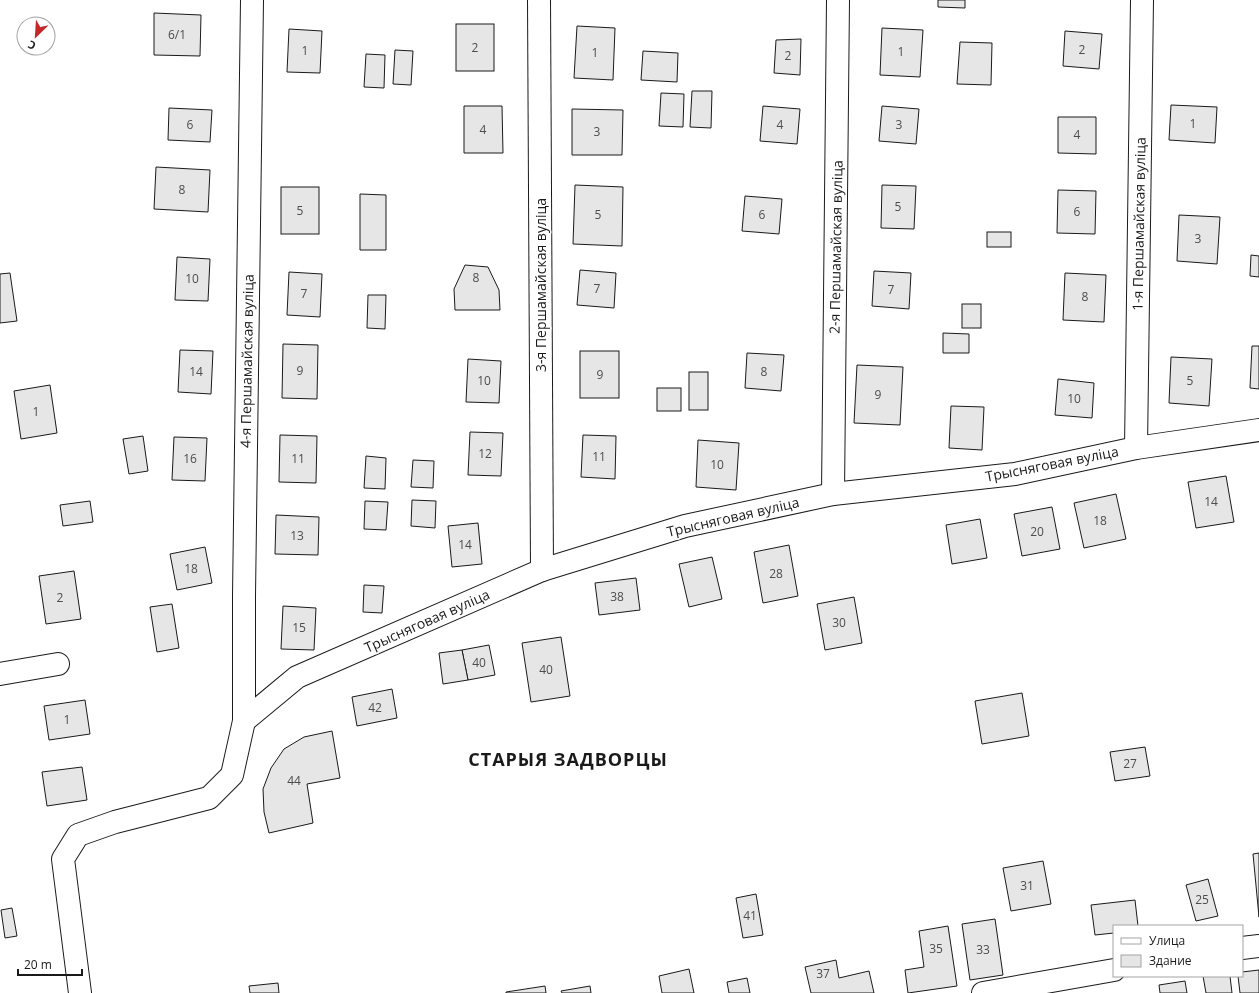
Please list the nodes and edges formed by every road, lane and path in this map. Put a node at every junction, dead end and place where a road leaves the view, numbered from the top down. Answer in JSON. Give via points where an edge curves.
{"nodes":[{"id":1,"x":252,"y":0,"type":"edge"},
{"id":2,"x":539,"y":0,"type":"edge"},
{"id":3,"x":838,"y":0,"type":"edge"},
{"id":4,"x":1142,"y":0,"type":"edge"},
{"id":5,"x":1259,"y":430,"type":"edge"},
{"id":6,"x":1136,"y":448,"type":"junction"},
{"id":7,"x":833,"y":494,"type":"junction"},
{"id":8,"x":542,"y":570,"type":"junction"},
{"id":9,"x":58,"y":664,"type":"dead end"},
{"id":10,"x":0,"y":674,"type":"edge"},
{"id":11,"x":244,"y":721,"type":"junction"},
{"id":12,"x":1259,"y":946,"type":"edge"},
{"id":13,"x":1243,"y":948,"type":"edge"},
{"id":14,"x":1113,"y":970,"type":"edge"},
{"id":15,"x":80,"y":993,"type":"edge"},
{"id":16,"x":983,"y":993,"type":"edge"}],
"edges":[{"from":1,"to":11,"type":"street","name":"4-я Першамайская вуліца"},
{"from":2,"to":8,"type":"street","name":"3-я Першамайская вуліца"},
{"from":3,"to":7,"type":"street","name":"2-я Першамайская вуліца"},
{"from":4,"to":6,"type":"street","name":"1-я Першамайская вуліца"},
{"from":5,"to":6,"type":"street","name":"Трысняговая вуліца"},
{"from":6,"to":7,"type":"street","name":"Трысняговая вуліца","via":[[1014,474]]},
{"from":7,"to":8,"type":"street","name":"Трысняговая вуліца","via":[[685,526]]},
{"from":8,"to":11,"type":"street","name":"Трысняговая вуліца","via":[[297,678]]},
{"from":9,"to":10,"type":"street"},
{"from":11,"to":15,"type":"street","name":"4-я Першамайская вуліца","via":[[232,775],[209,798],[115,822],[78,835],[63,859]]},
{"from":12,"to":13,"type":"street"},
{"from":14,"to":16,"type":"street"}]}
